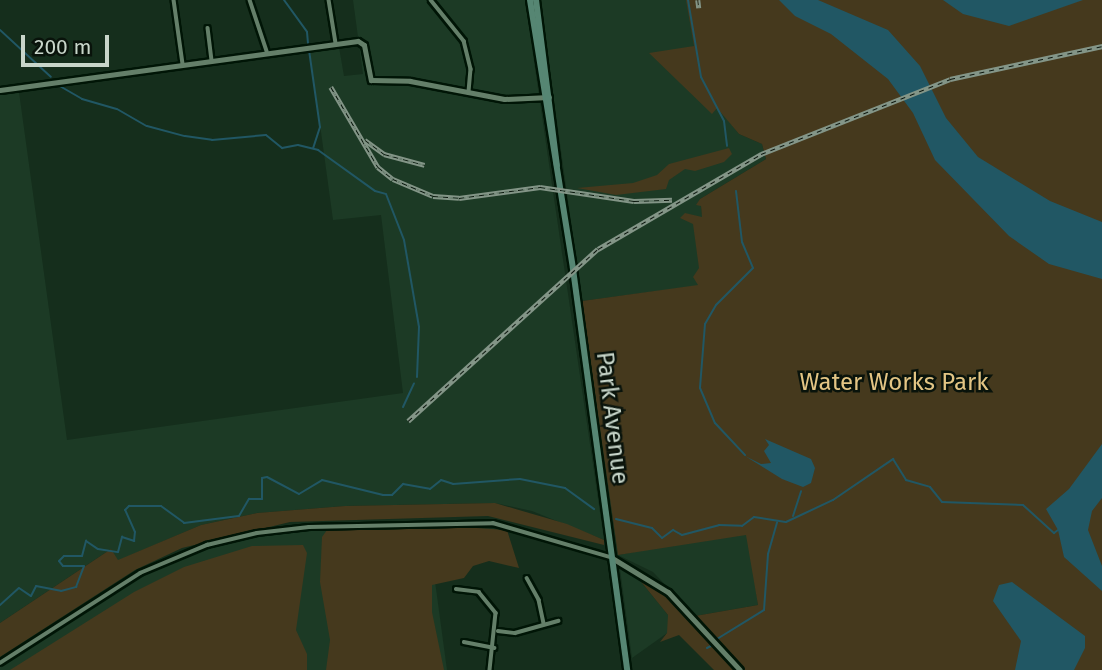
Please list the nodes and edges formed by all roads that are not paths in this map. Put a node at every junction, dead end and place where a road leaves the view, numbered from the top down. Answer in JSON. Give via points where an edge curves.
{"nodes":[{"id":1,"x":174,"y":0,"type":"edge"},
{"id":2,"x":250,"y":0,"type":"edge"},
{"id":3,"x":329,"y":0,"type":"edge"},
{"id":4,"x":431,"y":0,"type":"edge"},
{"id":5,"x":530,"y":0,"type":"edge"},
{"id":6,"x":536,"y":0,"type":"edge"},
{"id":7,"x":208,"y":28,"type":"dead end"},
{"id":8,"x":336,"y":43,"type":"junction"},
{"id":9,"x":267,"y":51,"type":"junction"},
{"id":10,"x":212,"y":60,"type":"junction"},
{"id":11,"x":183,"y":64,"type":"junction"},
{"id":12,"x":0,"y":90,"type":"edge"},
{"id":13,"x":468,"y":94,"type":"junction"},
{"id":14,"x":546,"y":97,"type":"junction"},
{"id":15,"x":612,"y":558,"type":"junction"},
{"id":16,"x":527,"y":578,"type":"dead end"},
{"id":17,"x":456,"y":589,"type":"dead end"},
{"id":18,"x":558,"y":621,"type":"dead end"},
{"id":19,"x":544,"y":623,"type":"junction"},
{"id":20,"x":498,"y":631,"type":"junction"},
{"id":21,"x":464,"y":642,"type":"dead end"},
{"id":22,"x":494,"y":648,"type":"junction"},
{"id":23,"x":0,"y":663,"type":"edge"},
{"id":24,"x":490,"y":670,"type":"edge"},
{"id":25,"x":627,"y":670,"type":"edge"},
{"id":26,"x":740,"y":670,"type":"edge"}],
"edges":[{"from":1,"to":11,"type":"street"},
{"from":2,"to":9,"type":"street"},
{"from":3,"to":8,"type":"street"},
{"from":4,"to":13,"type":"street","via":[[455,25],[467,48],[471,69]]},
{"from":5,"to":14,"type":"main road","name":"Park Avenue"},
{"from":6,"to":14,"type":"main road","name":"Park Avenue"},
{"from":7,"to":10,"type":"street"},
{"from":8,"to":9,"type":"street"},
{"from":8,"to":13,"type":"street","via":[[363,42],[371,80],[410,81]]},
{"from":9,"to":10,"type":"street"},
{"from":10,"to":11,"type":"street"},
{"from":11,"to":12,"type":"street"},
{"from":13,"to":14,"type":"street","via":[[504,99]]},
{"from":14,"to":15,"type":"main road","name":"Park Avenue"},
{"from":15,"to":23,"type":"street","via":[[493,523],[309,527],[257,533],[186,552],[140,573]]},
{"from":15,"to":25,"type":"main road","name":"Park Avenue"},
{"from":15,"to":26,"type":"street","via":[[668,592]]},
{"from":16,"to":19,"type":"street"},
{"from":17,"to":20,"type":"street","via":[[488,598]]},
{"from":18,"to":19,"type":"street"},
{"from":19,"to":20,"type":"street","via":[[515,633]]},
{"from":20,"to":22,"type":"street"},
{"from":21,"to":22,"type":"street"},
{"from":22,"to":24,"type":"street"}]}
